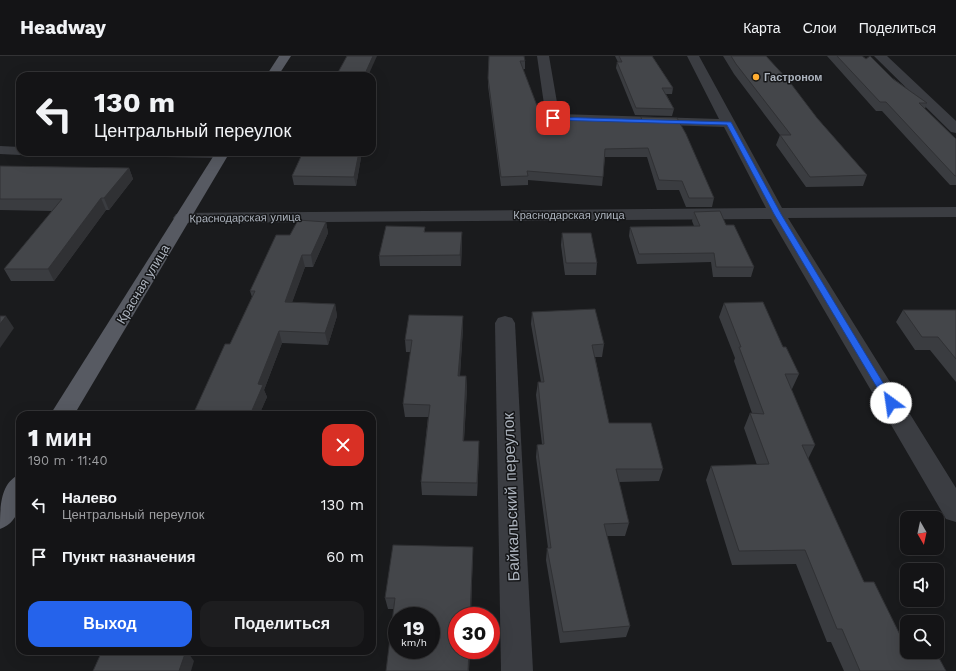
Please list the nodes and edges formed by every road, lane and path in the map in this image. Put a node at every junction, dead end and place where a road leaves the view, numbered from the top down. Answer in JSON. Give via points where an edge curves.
{"nodes":[{"id":1,"x":285,"y":56,"type":"edge"},
{"id":2,"x":543,"y":56,"type":"edge"},
{"id":3,"x":693,"y":56,"type":"edge"},
{"id":4,"x":880,"y":56,"type":"edge"},
{"id":5,"x":275,"y":72,"type":"edge"},
{"id":6,"x":729,"y":123,"type":"junction"},
{"id":7,"x":956,"y":130,"type":"edge"},
{"id":8,"x":0,"y":150,"type":"edge"},
{"id":9,"x":16,"y":151,"type":"edge"},
{"id":10,"x":220,"y":156,"type":"edge"},
{"id":11,"x":956,"y":212,"type":"edge"},
{"id":12,"x":777,"y":214,"type":"junction"},
{"id":13,"x":182,"y":218,"type":"junction"},
{"id":14,"x":506,"y":323,"type":"dead end"},
{"id":15,"x":64,"y":411,"type":"edge"},
{"id":16,"x":16,"y":491,"type":"edge"},
{"id":17,"x":956,"y":511,"type":"edge"},
{"id":18,"x":0,"y":517,"type":"edge"},
{"id":19,"x":517,"y":671,"type":"edge"}],
"edges":[{"from":1,"to":5,"type":"main road"},
{"from":2,"to":6,"type":"street","via":[[553,118]]},
{"from":3,"to":6,"type":"street"},
{"from":4,"to":7,"type":"street"},
{"from":6,"to":12,"type":"street"},
{"from":8,"to":9,"type":"street"},
{"from":10,"to":13,"type":"main road","name":"Красная улица"},
{"from":11,"to":12,"type":"street","name":"Краснодарская улица"},
{"from":12,"to":13,"type":"street","name":"Краснодарская улица"},
{"from":12,"to":17,"type":"street"},
{"from":13,"to":15,"type":"main road","name":"Красная улица"},
{"from":14,"to":19,"type":"street","name":"Байкальский переулок"},
{"from":16,"to":18,"type":"main road"}]}
